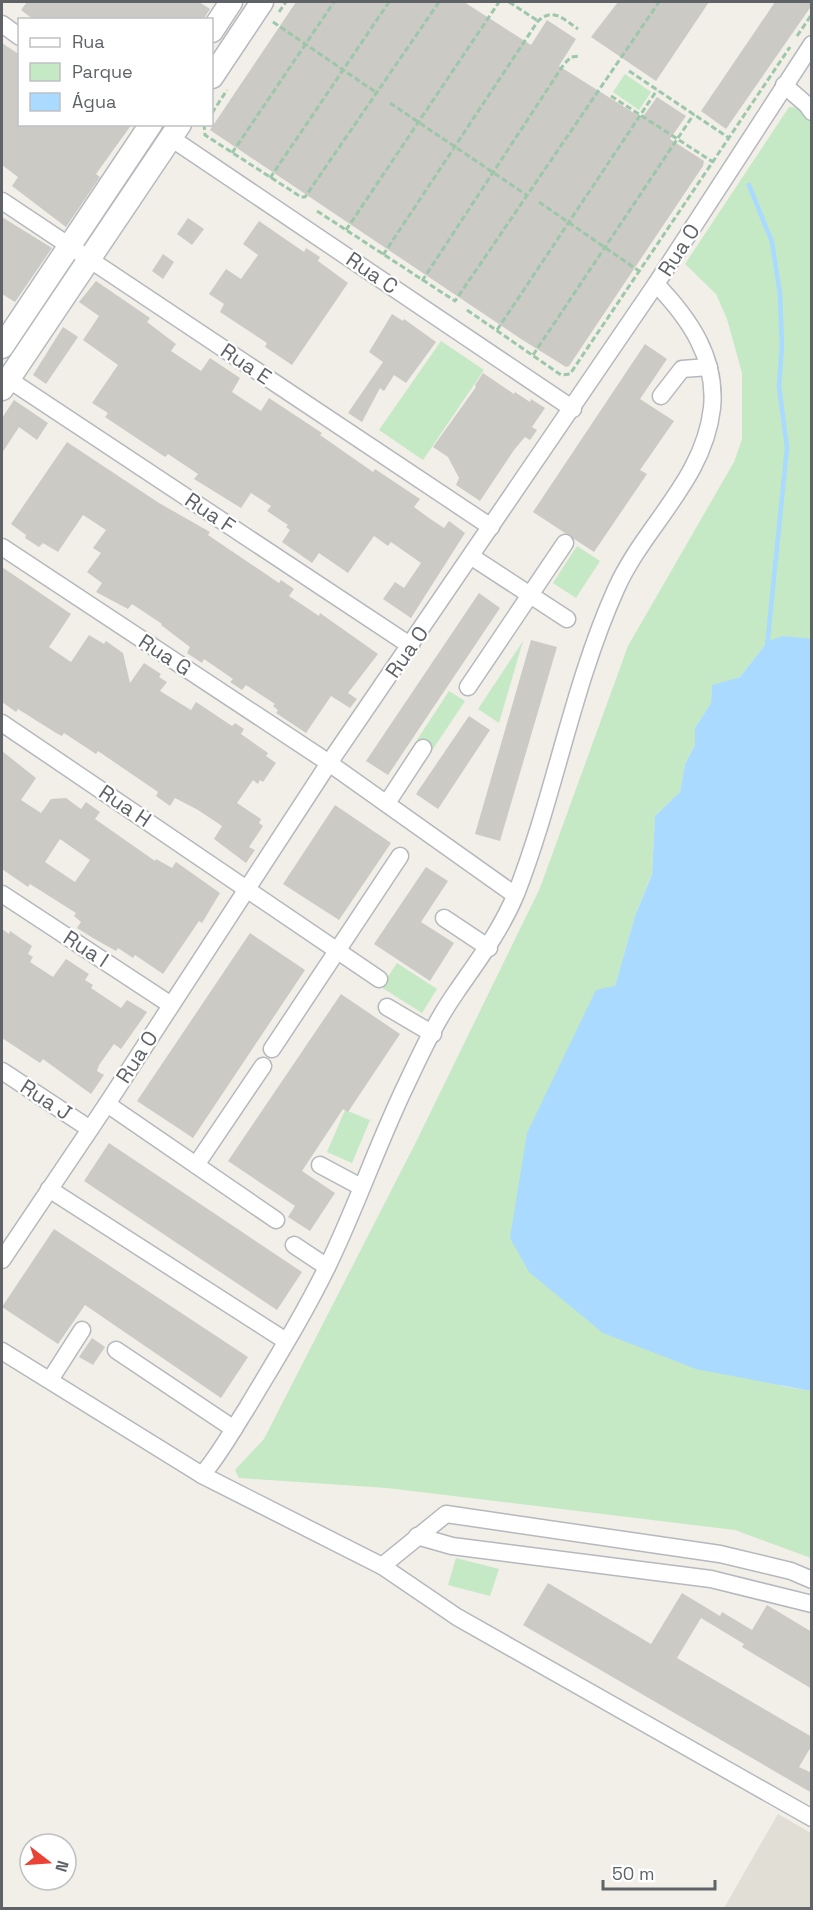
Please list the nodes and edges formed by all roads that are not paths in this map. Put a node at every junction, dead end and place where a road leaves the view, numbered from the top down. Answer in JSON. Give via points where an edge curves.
{"nodes":[{"id":1,"x":230,"y":2,"type":"edge"},
{"id":2,"x":262,"y":2,"type":"edge"},
{"id":3,"x":2,"y":24,"type":"edge"},
{"id":4,"x":213,"y":29,"type":"edge"},
{"id":5,"x":18,"y":36,"type":"edge"},
{"id":6,"x":812,"y":44,"type":"edge"},
{"id":7,"x":213,"y":76,"type":"edge"},
{"id":8,"x":784,"y":85,"type":"junction"},
{"id":9,"x":812,"y":112,"type":"edge"},
{"id":10,"x":149,"y":126,"type":"edge"},
{"id":11,"x":175,"y":131,"type":"edge"},
{"id":12,"x":2,"y":201,"type":"edge"},
{"id":13,"x":69,"y":246,"type":"junction"},
{"id":14,"x":89,"y":260,"type":"junction"},
{"id":15,"x":656,"y":284,"type":"junction"},
{"id":16,"x":2,"y":346,"type":"edge"},
{"id":17,"x":709,"y":367,"type":"junction"},
{"id":18,"x":5,"y":384,"type":"edge"},
{"id":19,"x":661,"y":396,"type":"dead end"},
{"id":20,"x":573,"y":409,"type":"junction"},
{"id":21,"x":491,"y":527,"type":"junction"},
{"id":22,"x":565,"y":543,"type":"dead end"},
{"id":23,"x":2,"y":547,"type":"edge"},
{"id":24,"x":472,"y":557,"type":"junction"},
{"id":25,"x":530,"y":596,"type":"junction"},
{"id":26,"x":567,"y":619,"type":"dead end"},
{"id":27,"x":411,"y":646,"type":"junction"},
{"id":28,"x":468,"y":687,"type":"dead end"},
{"id":29,"x":2,"y":723,"type":"edge"},
{"id":30,"x":423,"y":748,"type":"dead end"},
{"id":31,"x":329,"y":763,"type":"junction"},
{"id":32,"x":387,"y":803,"type":"junction"},
{"id":33,"x":400,"y":856,"type":"dead end"},
{"id":34,"x":248,"y":889,"type":"junction"},
{"id":35,"x":2,"y":894,"type":"edge"},
{"id":36,"x":515,"y":895,"type":"junction"},
{"id":37,"x":444,"y":918,"type":"dead end"},
{"id":38,"x":489,"y":948,"type":"junction"},
{"id":39,"x":339,"y":952,"type":"junction"},
{"id":40,"x":379,"y":979,"type":"dead end"},
{"id":41,"x":171,"y":1005,"type":"junction"},
{"id":42,"x":387,"y":1007,"type":"dead end"},
{"id":43,"x":433,"y":1034,"type":"junction"},
{"id":44,"x":272,"y":1049,"type":"dead end"},
{"id":45,"x":263,"y":1066,"type":"dead end"},
{"id":46,"x":2,"y":1071,"type":"edge"},
{"id":47,"x":107,"y":1104,"type":"junction"},
{"id":48,"x":90,"y":1129,"type":"junction"},
{"id":49,"x":196,"y":1165,"type":"junction"},
{"id":50,"x":320,"y":1165,"type":"dead end"},
{"id":51,"x":361,"y":1187,"type":"junction"},
{"id":52,"x":49,"y":1189,"type":"junction"},
{"id":53,"x":276,"y":1220,"type":"dead end"},
{"id":54,"x":294,"y":1245,"type":"dead end"},
{"id":55,"x":2,"y":1260,"type":"edge"},
{"id":56,"x":327,"y":1267,"type":"junction"},
{"id":57,"x":82,"y":1330,"type":"dead end"},
{"id":58,"x":286,"y":1341,"type":"junction"},
{"id":59,"x":116,"y":1350,"type":"dead end"},
{"id":60,"x":2,"y":1351,"type":"edge"},
{"id":61,"x":50,"y":1380,"type":"junction"},
{"id":62,"x":234,"y":1429,"type":"junction"},
{"id":63,"x":202,"y":1475,"type":"junction"},
{"id":64,"x":417,"y":1536,"type":"junction"},
{"id":65,"x":382,"y":1566,"type":"junction"},
{"id":66,"x":812,"y":1580,"type":"edge"},
{"id":67,"x":812,"y":1604,"type":"edge"},
{"id":68,"x":812,"y":1818,"type":"edge"}],
"edges":[{"from":1,"to":4,"type":"main road"},
{"from":2,"to":7,"type":"main road"},
{"from":3,"to":5,"type":"street"},
{"from":6,"to":8,"type":"street","name":"Rua O"},
{"from":8,"to":9,"type":"street"},
{"from":8,"to":15,"type":"street","name":"Rua O"},
{"from":10,"to":13,"type":"main road"},
{"from":11,"to":14,"type":"main road"},
{"from":11,"to":20,"type":"street","name":"Rua C"},
{"from":12,"to":13,"type":"street","name":"Rua E"},
{"from":13,"to":14,"type":"street","name":"Rua E"},
{"from":13,"to":16,"type":"main road"},
{"from":14,"to":18,"type":"main road"},
{"from":14,"to":21,"type":"street","name":"Rua E"},
{"from":15,"to":17,"type":"street","via":[[688,321]]},
{"from":15,"to":20,"type":"street","name":"Rua O"},
{"from":17,"to":19,"type":"street","via":[[682,369]]},
{"from":17,"to":36,"type":"street","via":[[712,405],[699,459],[634,554],[617,587],[587,666],[543,818]]},
{"from":18,"to":27,"type":"street","name":"Rua F"},
{"from":20,"to":21,"type":"street","name":"Rua O"},
{"from":21,"to":24,"type":"street","name":"Rua O"},
{"from":22,"to":25,"type":"street"},
{"from":23,"to":31,"type":"street","name":"Rua G"},
{"from":24,"to":25,"type":"street"},
{"from":24,"to":27,"type":"street","name":"Rua O"},
{"from":25,"to":26,"type":"street"},
{"from":25,"to":28,"type":"street"},
{"from":27,"to":31,"type":"street","name":"Rua O"},
{"from":29,"to":34,"type":"street","name":"Rua H"},
{"from":30,"to":32,"type":"street"},
{"from":31,"to":32,"type":"street","name":"Rua G"},
{"from":31,"to":34,"type":"street","name":"Rua O"},
{"from":32,"to":36,"type":"street","name":"Rua G"},
{"from":33,"to":39,"type":"street"},
{"from":34,"to":39,"type":"street","name":"Rua H"},
{"from":34,"to":41,"type":"street","name":"Rua O"},
{"from":35,"to":41,"type":"street","name":"Rua I"},
{"from":36,"to":38,"type":"street"},
{"from":37,"to":38,"type":"street"},
{"from":38,"to":43,"type":"street","via":[[455,994]]},
{"from":39,"to":40,"type":"street","name":"Rua H"},
{"from":39,"to":44,"type":"street"},
{"from":41,"to":47,"type":"street","name":"Rua O"},
{"from":42,"to":43,"type":"street"},
{"from":43,"to":51,"type":"street","via":[[406,1084]]},
{"from":45,"to":49,"type":"street"},
{"from":46,"to":48,"type":"street","name":"Rua J"},
{"from":47,"to":48,"type":"street","name":"Rua O"},
{"from":47,"to":49,"type":"street"},
{"from":48,"to":52,"type":"street","name":"Rua O"},
{"from":49,"to":53,"type":"street"},
{"from":50,"to":51,"type":"street"},
{"from":51,"to":56,"type":"street"},
{"from":52,"to":55,"type":"street","name":"Rua O"},
{"from":52,"to":58,"type":"street"},
{"from":54,"to":56,"type":"street"},
{"from":56,"to":58,"type":"street"},
{"from":57,"to":61,"type":"street"},
{"from":58,"to":62,"type":"street"},
{"from":59,"to":62,"type":"street"},
{"from":60,"to":61,"type":"street"},
{"from":61,"to":63,"type":"street"},
{"from":62,"to":63,"type":"street"},
{"from":63,"to":65,"type":"street"},
{"from":64,"to":65,"type":"street"},
{"from":64,"to":66,"type":"street","via":[[446,1514],[720,1554]]},
{"from":64,"to":67,"type":"street","via":[[452,1546],[711,1579]]},
{"from":65,"to":68,"type":"street","via":[[457,1617]]}]}
